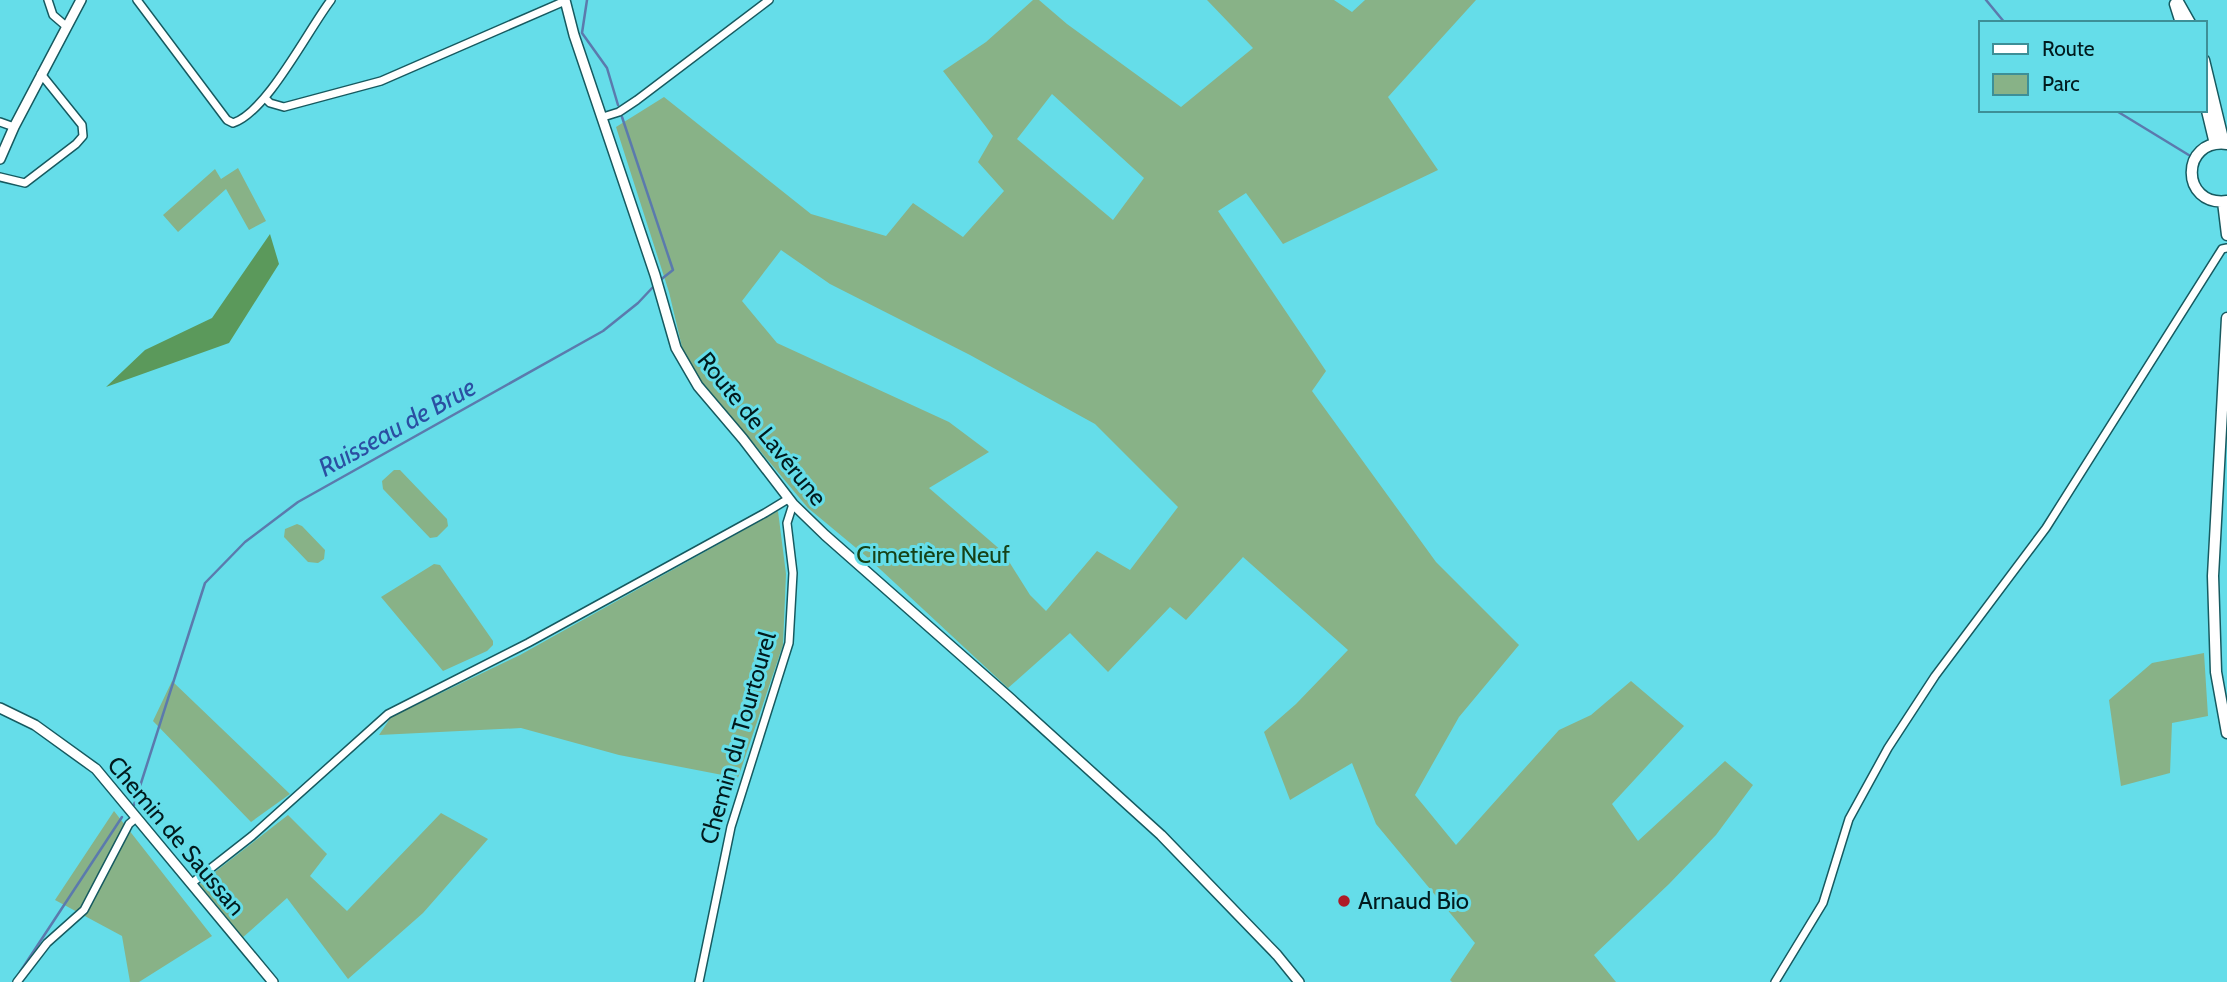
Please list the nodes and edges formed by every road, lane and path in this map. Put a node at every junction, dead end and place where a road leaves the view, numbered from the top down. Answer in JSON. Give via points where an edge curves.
{"nodes":[{"id":1,"x":48,"y":0,"type":"edge"},
{"id":2,"x":81,"y":0,"type":"edge"},
{"id":3,"x":136,"y":0,"type":"edge"},
{"id":4,"x":331,"y":0,"type":"edge"},
{"id":5,"x":769,"y":0,"type":"edge"},
{"id":6,"x":2175,"y":0,"type":"edge"},
{"id":7,"x":565,"y":1,"type":"edge"},
{"id":8,"x":2180,"y":21,"type":"edge"},
{"id":9,"x":2189,"y":21,"type":"edge"},
{"id":10,"x":67,"y":27,"type":"junction"},
{"id":11,"x":2206,"y":69,"type":"edge"},
{"id":12,"x":41,"y":74,"type":"junction"},
{"id":13,"x":265,"y":98,"type":"junction"},
{"id":14,"x":2206,"y":103,"type":"edge"},
{"id":15,"x":603,"y":117,"type":"junction"},
{"id":16,"x":0,"y":122,"type":"edge"},
{"id":17,"x":14,"y":127,"type":"junction"},
{"id":18,"x":2222,"y":144,"type":"edge"},
{"id":19,"x":0,"y":159,"type":"edge"},
{"id":20,"x":0,"y":177,"type":"edge"},
{"id":21,"x":2225,"y":202,"type":"edge"},
{"id":22,"x":2227,"y":235,"type":"edge"},
{"id":23,"x":2227,"y":248,"type":"edge"},
{"id":24,"x":2227,"y":318,"type":"edge"},
{"id":25,"x":790,"y":501,"type":"junction"},
{"id":26,"x":0,"y":708,"type":"edge"},
{"id":27,"x":2227,"y":733,"type":"edge"},
{"id":28,"x":135,"y":818,"type":"junction"},
{"id":29,"x":192,"y":883,"type":"junction"},
{"id":30,"x":17,"y":982,"type":"edge"},
{"id":31,"x":273,"y":982,"type":"edge"},
{"id":32,"x":699,"y":982,"type":"edge"},
{"id":33,"x":1299,"y":982,"type":"edge"},
{"id":34,"x":1775,"y":982,"type":"edge"}],
"edges":[{"from":1,"to":10,"type":"street","via":[[53,15]]},
{"from":2,"to":10,"type":"street"},
{"from":3,"to":13,"type":"street","via":[[227,120],[241,120]]},
{"from":4,"to":13,"type":"street"},
{"from":5,"to":15,"type":"street","via":[[637,100]]},
{"from":6,"to":8,"type":"main road"},
{"from":6,"to":9,"type":"main road"},
{"from":7,"to":13,"type":"street","via":[[381,81],[284,107]]},
{"from":7,"to":15,"type":"street","name":"Route de Lavérune"},
{"from":10,"to":12,"type":"street"},
{"from":11,"to":18,"type":"main road"},
{"from":12,"to":17,"type":"street"},
{"from":12,"to":20,"type":"street","via":[[82,125],[83,136],[25,183]]},
{"from":14,"to":18,"type":"main road"},
{"from":15,"to":25,"type":"street","name":"Route de Lavérune","via":[[676,348],[698,386]]},
{"from":16,"to":17,"type":"street"},
{"from":17,"to":19,"type":"street"},
{"from":18,"to":21,"type":"main road","via":[[2205,148],[2197,156],[2192,177],[2202,195]]},
{"from":21,"to":22,"type":"main road"},
{"from":23,"to":34,"type":"street","via":[[2222,248],[2046,528],[1934,676],[1888,748],[1849,819],[1823,903]]},
{"from":24,"to":27,"type":"main road","via":[[2213,576],[2216,672]]},
{"from":25,"to":29,"type":"street","via":[[387,714],[252,836]]},
{"from":25,"to":32,"type":"street","name":"Chemin du Tourtourel","via":[[787,523],[793,573],[789,643],[731,827]]},
{"from":25,"to":33,"type":"street","name":"Route de Lavérune","via":[[1161,835]]},
{"from":26,"to":28,"type":"street","name":"Chemin de Saussan","via":[[35,725],[96,769]]},
{"from":28,"to":29,"type":"street","name":"Chemin de Saussan"},
{"from":28,"to":30,"type":"street","via":[[84,910],[47,943]]},
{"from":29,"to":31,"type":"street","name":"Chemin de Saussan"}]}
